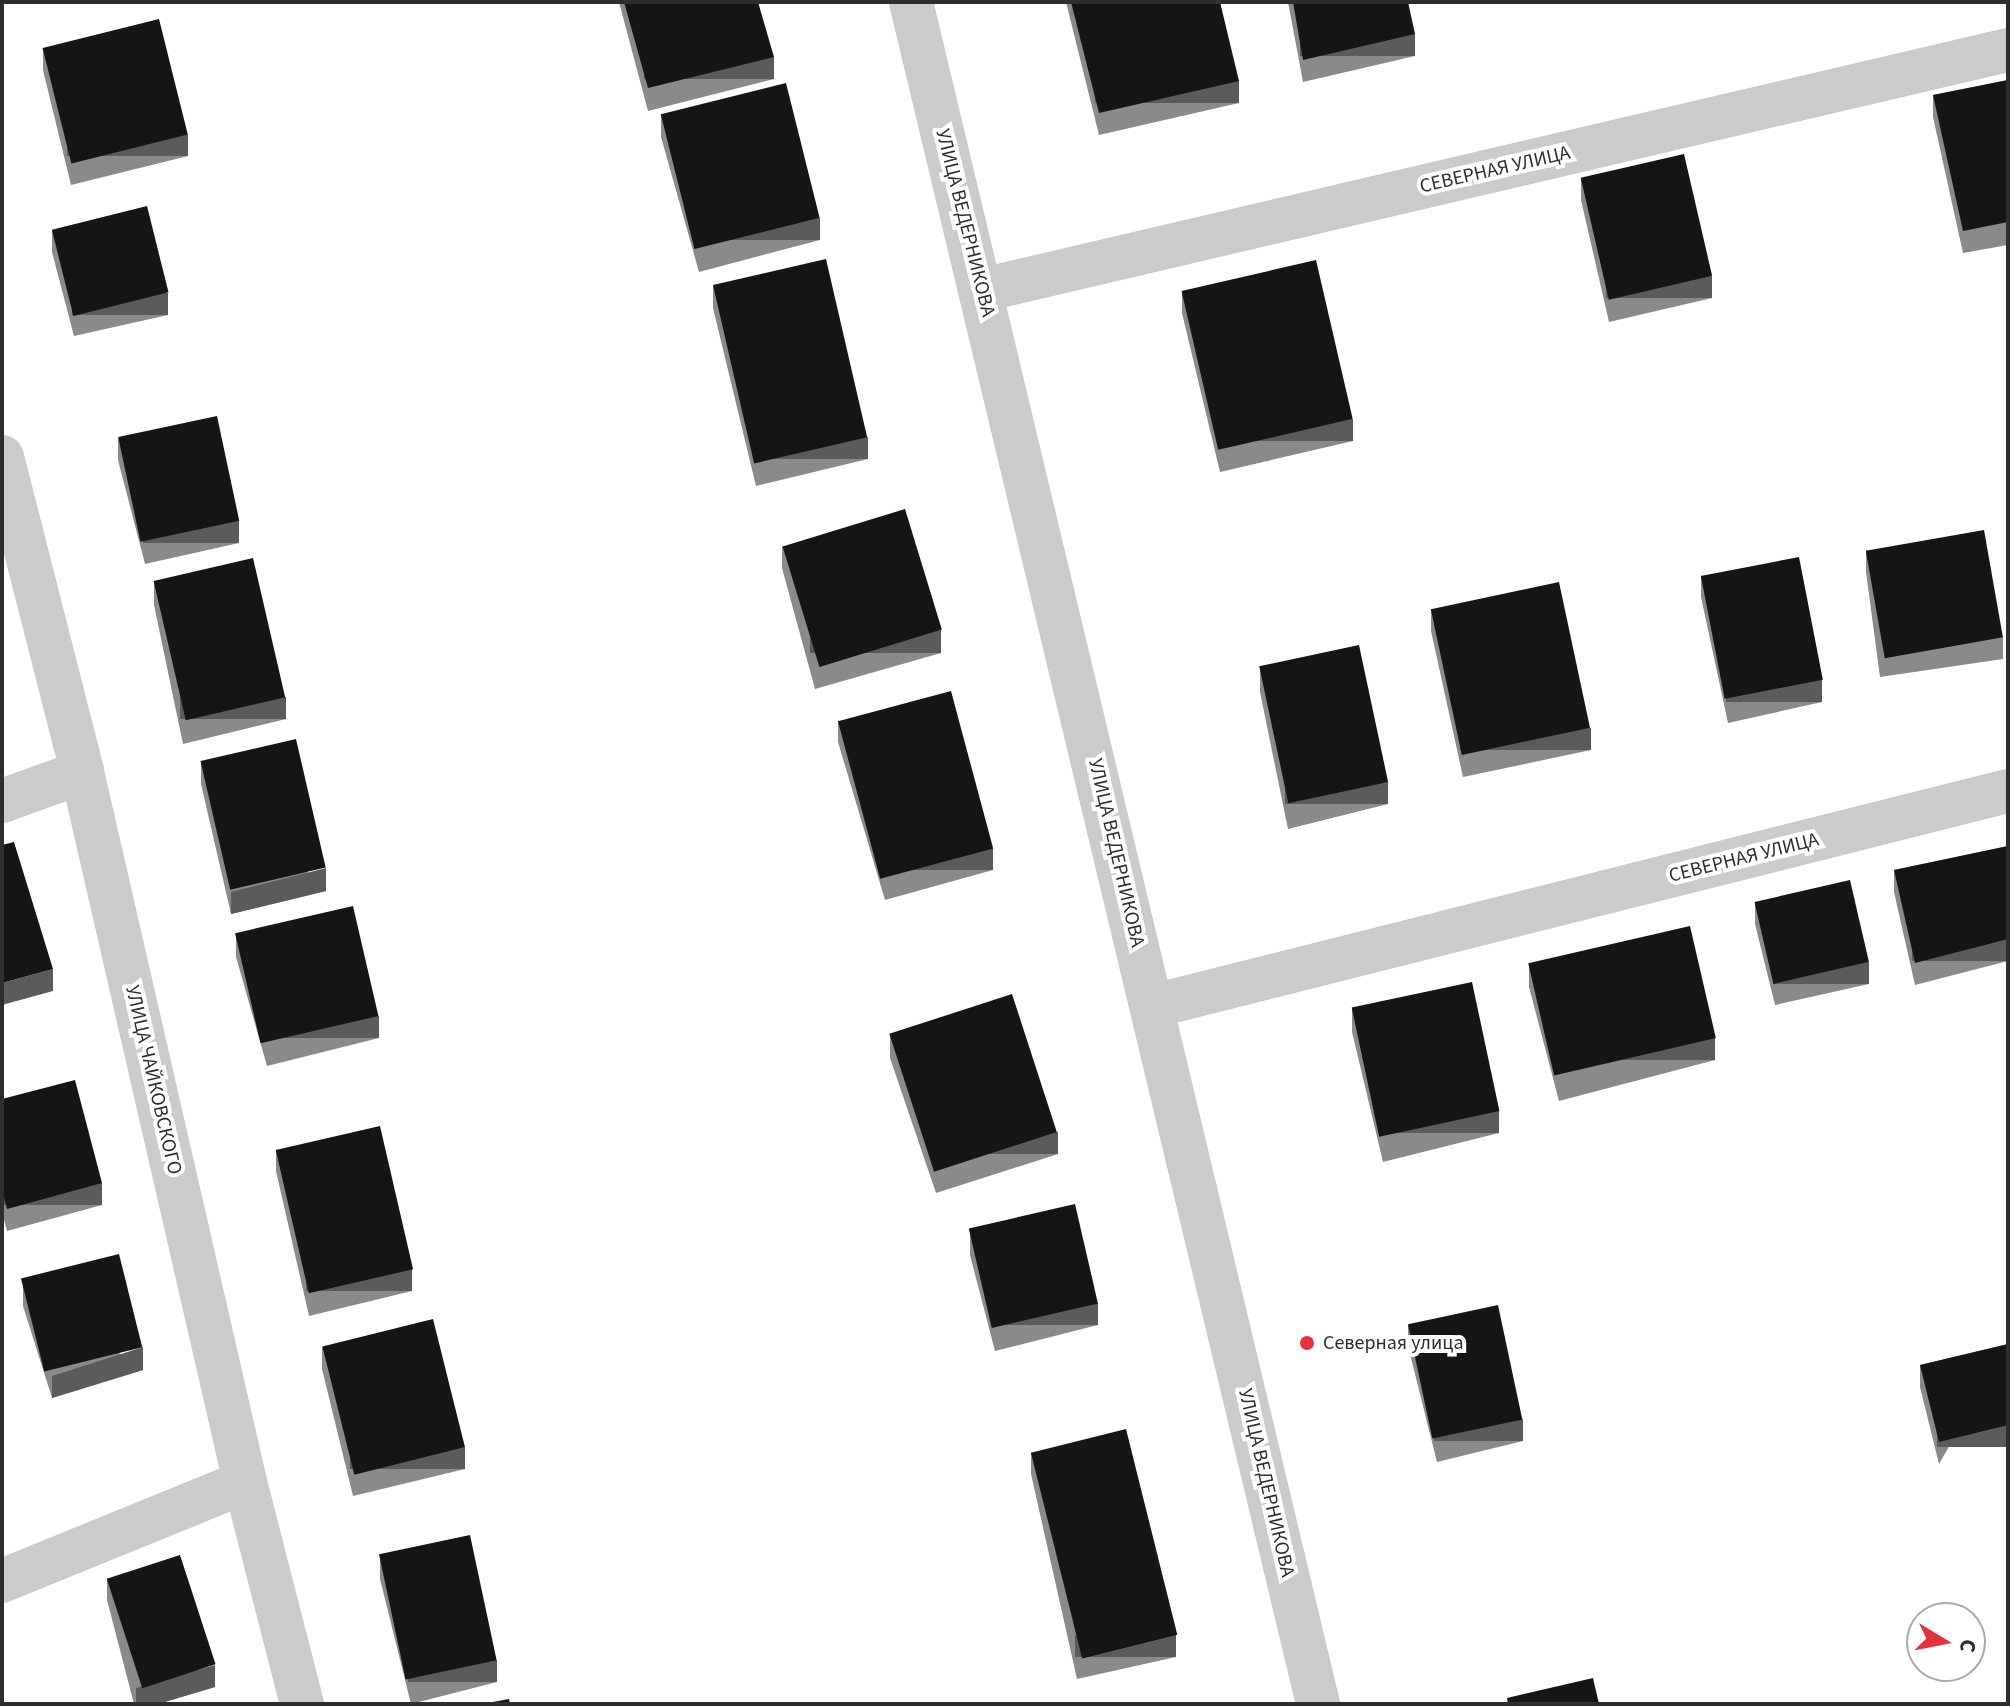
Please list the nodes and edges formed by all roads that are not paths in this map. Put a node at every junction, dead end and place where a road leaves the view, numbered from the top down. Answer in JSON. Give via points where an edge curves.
{"nodes":[{"id":1,"x":911,"y":2,"type":"edge"},
{"id":2,"x":2008,"y":50,"type":"edge"},
{"id":3,"x":982,"y":290,"type":"junction"},
{"id":4,"x":2,"y":457,"type":"edge"},
{"id":5,"x":82,"y":772,"type":"junction"},
{"id":6,"x":2008,"y":791,"type":"edge"},
{"id":7,"x":2,"y":801,"type":"edge"},
{"id":8,"x":1153,"y":1006,"type":"junction"},
{"id":9,"x":245,"y":1482,"type":"junction"},
{"id":10,"x":2,"y":1581,"type":"edge"},
{"id":11,"x":302,"y":1704,"type":"edge"},
{"id":12,"x":1318,"y":1704,"type":"edge"}],
"edges":[{"from":1,"to":3,"type":"street","name":"УЛИЦА ВЕДЕРНИКОВА"},
{"from":2,"to":3,"type":"street","name":"СЕВЕРНАЯ УЛИЦА"},
{"from":3,"to":8,"type":"street","name":"УЛИЦА ВЕДЕРНИКОВА"},
{"from":4,"to":5,"type":"street","name":"УЛИЦА ЧАЙКОВСКОГО"},
{"from":5,"to":7,"type":"street"},
{"from":5,"to":9,"type":"street","name":"УЛИЦА ЧАЙКОВСКОГО"},
{"from":6,"to":8,"type":"street","name":"СЕВЕРНАЯ УЛИЦА"},
{"from":8,"to":12,"type":"street","name":"УЛИЦА ВЕДЕРНИКОВА"},
{"from":9,"to":10,"type":"street"},
{"from":9,"to":11,"type":"street","name":"УЛИЦА ЧАЙКОВСКОГО"}]}
